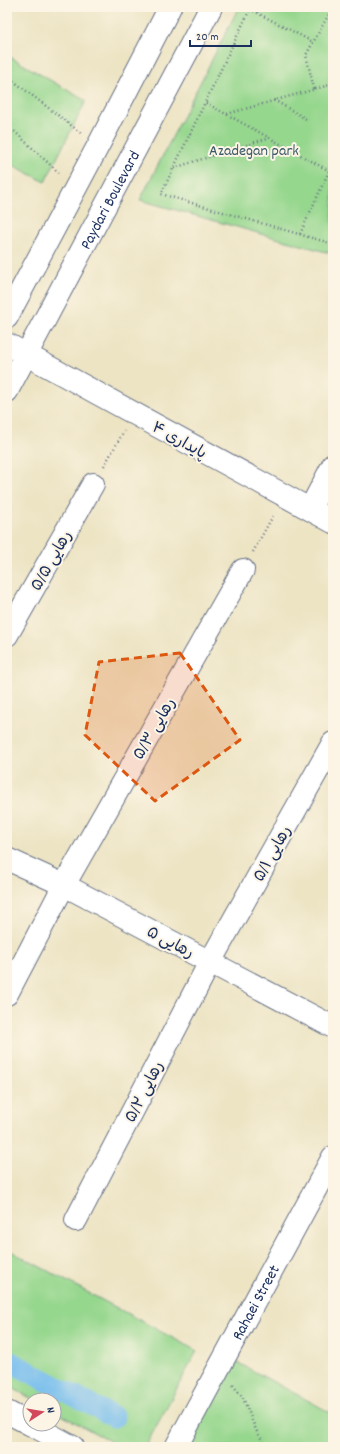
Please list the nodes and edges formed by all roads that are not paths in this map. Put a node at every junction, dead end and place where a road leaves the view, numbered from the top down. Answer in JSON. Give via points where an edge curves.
{"nodes":[{"id":1,"x":170,"y":7,"type":"edge"},
{"id":2,"x":211,"y":7,"type":"edge"},
{"id":3,"x":7,"y":317,"type":"edge"},
{"id":4,"x":7,"y":344,"type":"edge"},
{"id":5,"x":27,"y":355,"type":"junction"},
{"id":6,"x":7,"y":391,"type":"edge"},
{"id":7,"x":333,"y":465,"type":"edge"},
{"id":8,"x":93,"y":484,"type":"road end"},
{"id":9,"x":310,"y":509,"type":"junction"},
{"id":10,"x":333,"y":522,"type":"edge"},
{"id":11,"x":243,"y":570,"type":"road end"},
{"id":12,"x":7,"y":635,"type":"edge"},
{"id":13,"x":333,"y":743,"type":"edge"},
{"id":14,"x":7,"y":859,"type":"edge"},
{"id":15,"x":64,"y":885,"type":"junction"},
{"id":16,"x":210,"y":962,"type":"junction"},
{"id":17,"x":7,"y":994,"type":"edge"},
{"id":18,"x":333,"y":1027,"type":"edge"},
{"id":19,"x":333,"y":1158,"type":"edge"},
{"id":20,"x":76,"y":1220,"type":"dead end"},
{"id":21,"x":7,"y":1412,"type":"edge"},
{"id":22,"x":22,"y":1420,"type":"edge"},
{"id":23,"x":45,"y":1432,"type":"edge"},
{"id":24,"x":74,"y":1447,"type":"edge"},
{"id":25,"x":176,"y":1447,"type":"edge"}],
"edges":[{"from":1,"to":3,"type":"street"},
{"from":2,"to":5,"type":"street","name":"Paydari Boulevard"},
{"from":4,"to":5,"type":"street","name":"پایداری ۴"},
{"from":5,"to":6,"type":"street","name":"Paydari Boulevard"},
{"from":5,"to":9,"type":"street","name":"پایداری ۴"},
{"from":7,"to":9,"type":"street"},
{"from":8,"to":12,"type":"street","name":"رهایی ۵/۵"},
{"from":9,"to":10,"type":"street","name":"پایداری ۴"},
{"from":11,"to":15,"type":"street","name":"رهایی ۵/۳"},
{"from":13,"to":16,"type":"street","name":"رهایی ۵/۱"},
{"from":14,"to":15,"type":"street","name":"رهایی ۵"},
{"from":15,"to":16,"type":"street","name":"رهایی ۵"},
{"from":15,"to":17,"type":"street","name":"رهایی ۵/۳"},
{"from":16,"to":18,"type":"street","name":"رهایی ۵"},
{"from":16,"to":20,"type":"street","name":"رهایی ۵/۲"},
{"from":19,"to":25,"type":"street","name":"Rahaei Street"},
{"from":21,"to":22,"type":"street"},
{"from":23,"to":24,"type":"street"}]}
